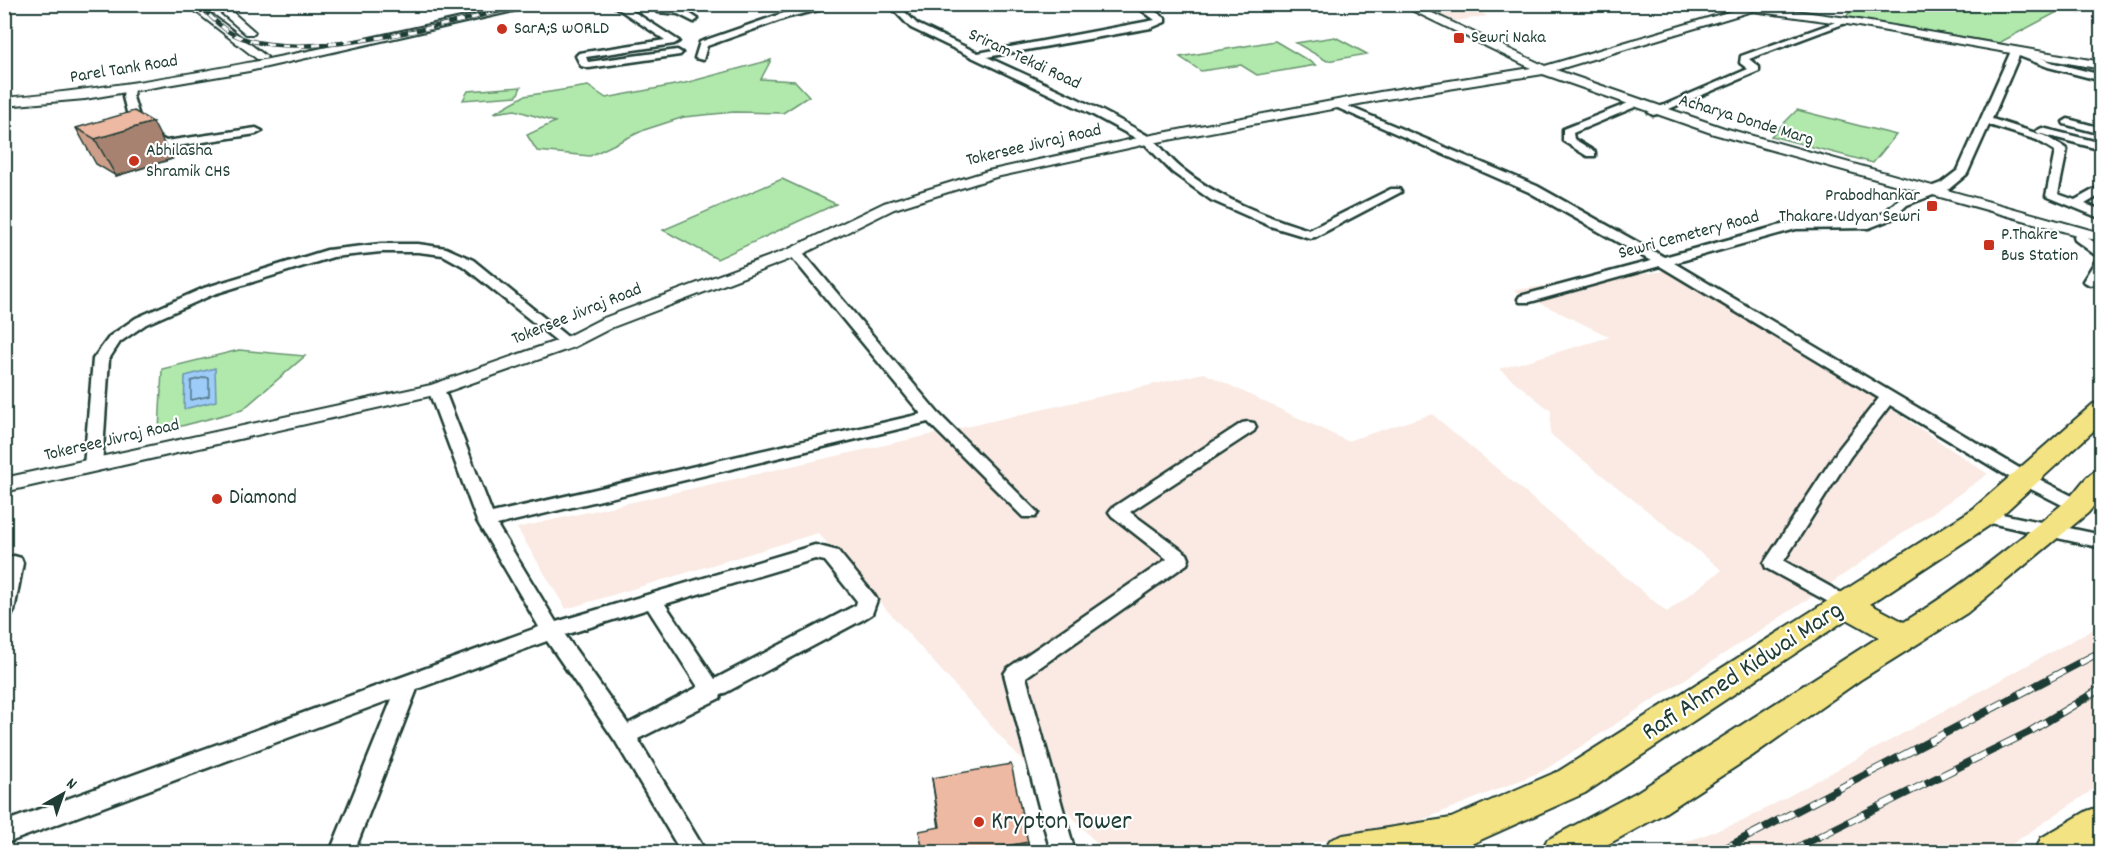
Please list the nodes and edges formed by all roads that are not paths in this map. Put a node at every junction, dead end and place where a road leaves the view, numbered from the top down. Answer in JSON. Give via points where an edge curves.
{"nodes":[{"id":1,"x":191,"y":4,"type":"edge"},
{"id":2,"x":216,"y":4,"type":"edge"},
{"id":3,"x":514,"y":4,"type":"edge"},
{"id":4,"x":540,"y":4,"type":"edge"},
{"id":5,"x":615,"y":4,"type":"edge"},
{"id":6,"x":656,"y":4,"type":"edge"},
{"id":7,"x":840,"y":4,"type":"edge"},
{"id":8,"x":892,"y":4,"type":"edge"},
{"id":9,"x":1137,"y":4,"type":"edge"},
{"id":10,"x":1396,"y":4,"type":"edge"},
{"id":11,"x":1404,"y":4,"type":"edge"},
{"id":12,"x":1731,"y":4,"type":"edge"},
{"id":13,"x":1752,"y":8,"type":"junction"},
{"id":14,"x":230,"y":16,"type":"junction"},
{"id":15,"x":694,"y":19,"type":"dead end"},
{"id":16,"x":212,"y":20,"type":"junction"},
{"id":17,"x":1847,"y":21,"type":"junction"},
{"id":18,"x":1442,"y":24,"type":"junction"},
{"id":19,"x":270,"y":48,"type":"junction"},
{"id":20,"x":2016,"y":51,"type":"junction"},
{"id":21,"x":677,"y":53,"type":"dead end"},
{"id":22,"x":975,"y":56,"type":"junction"},
{"id":23,"x":261,"y":57,"type":"junction"},
{"id":24,"x":700,"y":58,"type":"dead end"},
{"id":25,"x":2102,"y":66,"type":"edge"},
{"id":26,"x":1539,"y":70,"type":"junction"},
{"id":27,"x":2102,"y":78,"type":"edge"},
{"id":28,"x":129,"y":88,"type":"junction"},
{"id":29,"x":4,"y":93,"type":"edge"},
{"id":30,"x":4,"y":102,"type":"edge"},
{"id":31,"x":1336,"y":105,"type":"junction"},
{"id":32,"x":1631,"y":105,"type":"junction"},
{"id":33,"x":1657,"y":111,"type":"junction"},
{"id":34,"x":1985,"y":120,"type":"junction"},
{"id":35,"x":2068,"y":122,"type":"dead end"},
{"id":36,"x":256,"y":131,"type":"dead end"},
{"id":37,"x":2102,"y":131,"type":"edge"},
{"id":38,"x":2025,"y":133,"type":"junction"},
{"id":39,"x":1147,"y":140,"type":"junction"},
{"id":40,"x":2102,"y":147,"type":"edge"},
{"id":41,"x":1591,"y":154,"type":"dead end"},
{"id":42,"x":2102,"y":188,"type":"edge"},
{"id":43,"x":1395,"y":192,"type":"dead end"},
{"id":44,"x":1931,"y":192,"type":"junction"},
{"id":45,"x":2076,"y":205,"type":"junction"},
{"id":46,"x":2102,"y":215,"type":"edge"},
{"id":47,"x":2099,"y":236,"type":"edge"},
{"id":48,"x":2080,"y":237,"type":"junction"},
{"id":49,"x":795,"y":252,"type":"junction"},
{"id":50,"x":2102,"y":254,"type":"edge"},
{"id":51,"x":2102,"y":260,"type":"edge"},
{"id":52,"x":1663,"y":262,"type":"junction"},
{"id":53,"x":2091,"y":281,"type":"dead end"},
{"id":54,"x":1525,"y":299,"type":"dead end"},
{"id":55,"x":568,"y":343,"type":"junction"},
{"id":56,"x":436,"y":389,"type":"junction"},
{"id":57,"x":1888,"y":397,"type":"junction"},
{"id":58,"x":2102,"y":409,"type":"edge"},
{"id":59,"x":932,"y":416,"type":"junction"},
{"id":60,"x":1248,"y":427,"type":"dead end"},
{"id":61,"x":93,"y":466,"type":"junction"},
{"id":62,"x":2102,"y":477,"type":"edge"},
{"id":63,"x":2025,"y":479,"type":"junction"},
{"id":64,"x":4,"y":485,"type":"edge"},
{"id":65,"x":2078,"y":507,"type":"junction"},
{"id":66,"x":1029,"y":513,"type":"dead end"},
{"id":67,"x":1983,"y":516,"type":"junction"},
{"id":68,"x":486,"y":521,"type":"junction"},
{"id":69,"x":2048,"y":531,"type":"junction"},
{"id":70,"x":2102,"y":542,"type":"edge"},
{"id":71,"x":14,"y":563,"type":"dead end"},
{"id":72,"x":653,"y":602,"type":"junction"},
{"id":73,"x":1847,"y":604,"type":"junction"},
{"id":74,"x":4,"y":611,"type":"edge"},
{"id":75,"x":551,"y":631,"type":"junction"},
{"id":76,"x":1905,"y":637,"type":"junction"},
{"id":77,"x":408,"y":684,"type":"junction"},
{"id":78,"x":712,"y":692,"type":"junction"},
{"id":79,"x":624,"y":736,"type":"junction"},
{"id":80,"x":2102,"y":825,"type":"edge"},
{"id":81,"x":4,"y":833,"type":"edge"},
{"id":82,"x":342,"y":852,"type":"edge"},
{"id":83,"x":694,"y":852,"type":"edge"},
{"id":84,"x":1063,"y":852,"type":"edge"},
{"id":85,"x":1343,"y":852,"type":"edge"},
{"id":86,"x":1560,"y":852,"type":"edge"},
{"id":87,"x":2057,"y":852,"type":"edge"}],
"edges":[{"from":1,"to":16,"type":"street"},
{"from":2,"to":14,"type":"street"},
{"from":3,"to":19,"type":"street"},
{"from":4,"to":28,"type":"street","name":"Parel Tank Road","via":[[249,68]]},
{"from":5,"to":21,"type":"street","via":[[674,41],[582,55],[584,64]]},
{"from":6,"to":15,"type":"street","via":[[661,10],[680,11]]},
{"from":7,"to":24,"type":"street","via":[[778,17],[703,44]]},
{"from":8,"to":22,"type":"street","name":"Sriram Tekdi Road","via":[[914,26]]},
{"from":9,"to":22,"type":"street","via":[[1162,20]]},
{"from":10,"to":18,"type":"street","name":"Acharya Donde Marg"},
{"from":11,"to":18,"type":"street","name":"Acharya Donde Marg"},
{"from":12,"to":13,"type":"street"},
{"from":13,"to":17,"type":"street","name":"Tokersee Jivraj Road"},
{"from":13,"to":26,"type":"street","name":"Tokersee Jivraj Road"},
{"from":14,"to":16,"type":"street"},
{"from":14,"to":19,"type":"street"},
{"from":16,"to":23,"type":"street"},
{"from":17,"to":20,"type":"street","name":"Tokersee Jivraj Road"},
{"from":17,"to":33,"type":"street","via":[[1744,58],[1745,63],[1756,69]]},
{"from":18,"to":26,"type":"street","name":"Acharya Donde Marg"},
{"from":19,"to":23,"type":"street"},
{"from":20,"to":25,"type":"street","name":"Tokersee Jivraj Road"},
{"from":20,"to":27,"type":"street"},
{"from":20,"to":34,"type":"street","name":"Sewri Cemetery Road"},
{"from":22,"to":39,"type":"street","name":"Sriram Tekdi Road"},
{"from":23,"to":29,"type":"street","via":[[90,86]]},
{"from":26,"to":31,"type":"street","name":"Tokersee Jivraj Road"},
{"from":26,"to":32,"type":"street","name":"Acharya Donde Marg"},
{"from":26,"to":33,"type":"street","name":"Acharya Donde Marg"},
{"from":28,"to":30,"type":"street","name":"Parel Tank Road"},
{"from":28,"to":36,"type":"street","via":[[138,131],[164,145]]},
{"from":31,"to":39,"type":"street","name":"Tokersee Jivraj Road"},
{"from":31,"to":52,"type":"street","via":[[1533,189]]},
{"from":32,"to":33,"type":"street","name":"Acharya Donde Marg"},
{"from":32,"to":41,"type":"street","via":[[1567,131],[1569,141]]},
{"from":33,"to":44,"type":"street","name":"Acharya Donde Marg","via":[[1719,135]]},
{"from":34,"to":38,"type":"street"},
{"from":34,"to":44,"type":"street","name":"Sewri Cemetery Road","via":[[1963,172]]},
{"from":35,"to":37,"type":"street"},
{"from":38,"to":40,"type":"street","via":[[2046,131]]},
{"from":38,"to":45,"type":"street","via":[[2061,150],[2052,196]]},
{"from":39,"to":43,"type":"street","name":"Sriram Tekdi Road","via":[[1176,170],[1215,197],[1310,234]]},
{"from":39,"to":49,"type":"street","name":"Tokersee Jivraj Road","via":[[993,174],[907,201]]},
{"from":42,"to":45,"type":"street"},
{"from":44,"to":47,"type":"street","name":"Acharya Donde Marg"},
{"from":44,"to":48,"type":"street","name":"Acharya Donde Marg"},
{"from":44,"to":52,"type":"street","name":"Sewri Cemetery Road","via":[[1903,202],[1888,216],[1869,224],[1796,225]]},
{"from":45,"to":46,"type":"street"},
{"from":47,"to":48,"type":"street","name":"Acharya Donde Marg"},
{"from":48,"to":50,"type":"street"},
{"from":49,"to":55,"type":"street","name":"Tokersee Jivraj Road","via":[[607,323]]},
{"from":49,"to":59,"type":"street"},
{"from":51,"to":53,"type":"street"},
{"from":52,"to":54,"type":"street","name":"Sewri Cemetery Road"},
{"from":52,"to":57,"type":"street"},
{"from":55,"to":56,"type":"street","name":"Tokersee Jivraj Road"},
{"from":55,"to":61,"type":"street","via":[[468,263],[446,252],[381,248],[332,253],[209,291],[141,321],[115,339],[101,359]]},
{"from":56,"to":61,"type":"street","name":"Tokersee Jivraj Road"},
{"from":56,"to":68,"type":"street"},
{"from":57,"to":63,"type":"street"},
{"from":57,"to":73,"type":"street","via":[[1844,454],[1773,563]]},
{"from":58,"to":63,"type":"main road","name":"Rafi Ahmed Kidwai Marg"},
{"from":59,"to":66,"type":"street"},
{"from":59,"to":68,"type":"street"},
{"from":60,"to":84,"type":"street","via":[[1118,512],[1180,559],[1016,674]]},
{"from":61,"to":64,"type":"street","name":"Tokersee Jivraj Road"},
{"from":62,"to":65,"type":"main road"},
{"from":63,"to":65,"type":"street"},
{"from":63,"to":67,"type":"main road","name":"Rafi Ahmed Kidwai Marg"},
{"from":65,"to":69,"type":"main road"},
{"from":67,"to":69,"type":"street"},
{"from":67,"to":73,"type":"main road","name":"Rafi Ahmed Kidwai Marg"},
{"from":68,"to":75,"type":"street"},
{"from":69,"to":70,"type":"street"},
{"from":69,"to":76,"type":"main road","via":[[1956,604]]},
{"from":71,"to":74,"type":"street"},
{"from":72,"to":75,"type":"street"},
{"from":72,"to":78,"type":"street"},
{"from":72,"to":78,"type":"street","via":[[815,552],[831,556],[867,600],[865,609],[857,614]]},
{"from":73,"to":76,"type":"main road"},
{"from":73,"to":85,"type":"main road","name":"Rafi Ahmed Kidwai Marg","via":[[1572,782],[1454,834]]},
{"from":75,"to":77,"type":"street"},
{"from":75,"to":79,"type":"street"},
{"from":76,"to":86,"type":"main road","via":[[1740,746]]},
{"from":77,"to":81,"type":"street"},
{"from":77,"to":82,"type":"street"},
{"from":78,"to":79,"type":"street"},
{"from":79,"to":83,"type":"street"},
{"from":80,"to":87,"type":"highway"}]}
